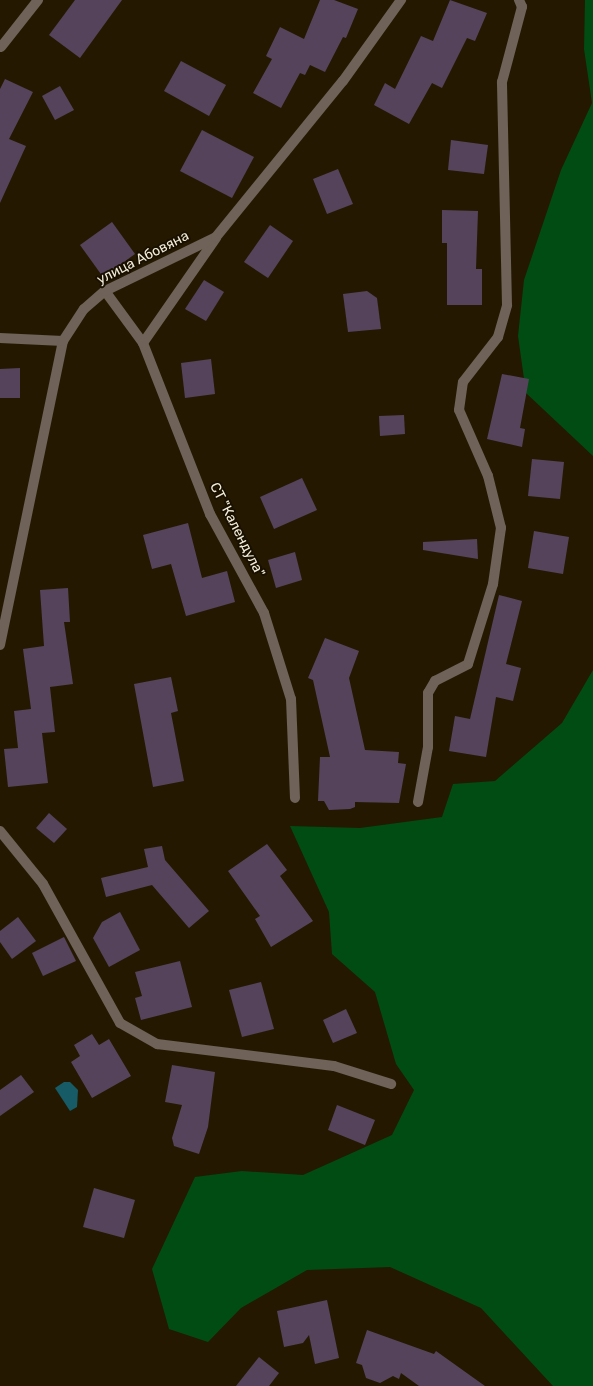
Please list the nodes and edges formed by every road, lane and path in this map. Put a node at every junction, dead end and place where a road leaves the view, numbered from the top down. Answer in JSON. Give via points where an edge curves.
{"nodes":[{"id":1,"x":38,"y":0,"type":"edge"},
{"id":2,"x":401,"y":0,"type":"edge"},
{"id":3,"x":520,"y":0,"type":"edge"},
{"id":4,"x":0,"y":36,"type":"edge"},
{"id":5,"x":1,"y":48,"type":"edge"},
{"id":6,"x":216,"y":237,"type":"junction"},
{"id":7,"x":105,"y":291,"type":"junction"},
{"id":8,"x":0,"y":338,"type":"edge"},
{"id":9,"x":63,"y":341,"type":"junction"},
{"id":10,"x":143,"y":343,"type":"junction"},
{"id":11,"x":0,"y":645,"type":"edge"},
{"id":12,"x":295,"y":798,"type":"dead end"},
{"id":13,"x":418,"y":802,"type":"dead end"},
{"id":14,"x":0,"y":831,"type":"edge"},
{"id":15,"x":391,"y":1084,"type":"dead end"}],
"edges":[{"from":1,"to":5,"type":"street"},
{"from":2,"to":6,"type":"street","name":"улица Абовяна","via":[[343,81]]},
{"from":3,"to":13,"type":"street","via":[[522,7],[502,82],[508,305],[498,336],[462,382],[459,410],[488,476],[501,528],[493,584],[468,664],[435,681],[428,693],[428,747]]},
{"from":4,"to":5,"type":"street"},
{"from":6,"to":7,"type":"street","name":"улица Абовяна"},
{"from":6,"to":10,"type":"street"},
{"from":7,"to":9,"type":"street","name":"улица Абовяна","via":[[84,309]]},
{"from":7,"to":10,"type":"street","name":"СТ \"Календула\""},
{"from":8,"to":9,"type":"street"},
{"from":9,"to":11,"type":"street","name":"улица Абовяна"},
{"from":10,"to":12,"type":"street","name":"СТ \"Календула\"","via":[[210,514],[264,613],[290,700]]},
{"from":14,"to":15,"type":"street","via":[[42,884],[120,1022],[157,1044],[334,1066]]}]}
